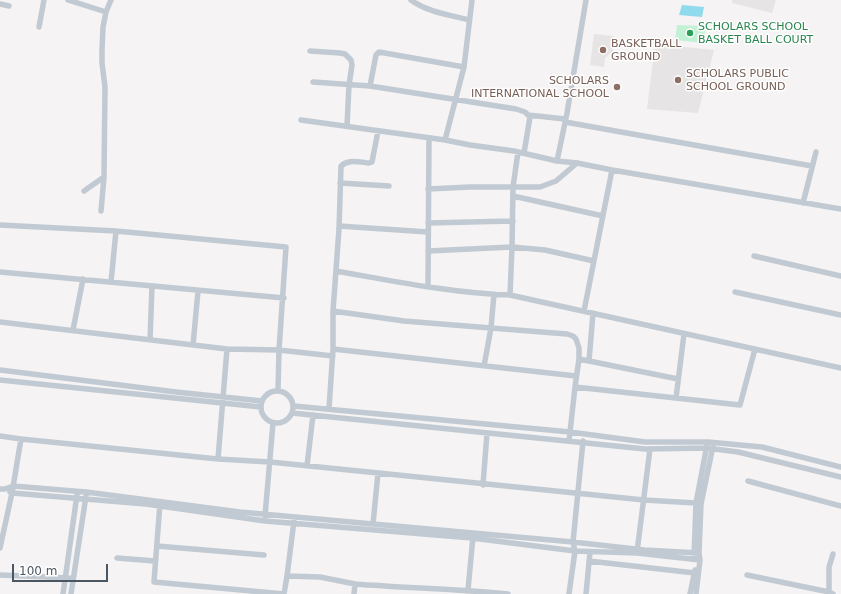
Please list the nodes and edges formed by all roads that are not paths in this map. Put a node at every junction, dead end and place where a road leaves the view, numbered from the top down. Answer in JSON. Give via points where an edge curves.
{"nodes":[{"id":1,"x":44,"y":0,"type":"edge"},
{"id":2,"x":68,"y":0,"type":"edge"},
{"id":3,"x":111,"y":0,"type":"edge"},
{"id":4,"x":411,"y":0,"type":"edge"},
{"id":5,"x":472,"y":0,"type":"edge"},
{"id":6,"x":586,"y":0,"type":"edge"},
{"id":7,"x":0,"y":4,"type":"edge"},
{"id":8,"x":10,"y":6,"type":"dead end"},
{"id":9,"x":106,"y":12,"type":"junction"},
{"id":10,"x":469,"y":20,"type":"junction"},
{"id":11,"x":39,"y":27,"type":"dead end"},
{"id":12,"x":310,"y":51,"type":"dead end"},
{"id":13,"x":464,"y":67,"type":"junction"},
{"id":14,"x":313,"y":82,"type":"dead end"},
{"id":15,"x":349,"y":85,"type":"junction"},
{"id":16,"x":370,"y":86,"type":"junction"},
{"id":17,"x":455,"y":100,"type":"junction"},
{"id":18,"x":528,"y":115,"type":"junction"},
{"id":19,"x":301,"y":120,"type":"dead end"},
{"id":20,"x":565,"y":121,"type":"junction"},
{"id":21,"x":347,"y":126,"type":"junction"},
{"id":22,"x":378,"y":131,"type":"junction"},
{"id":23,"x":429,"y":138,"type":"junction"},
{"id":24,"x":445,"y":140,"type":"junction"},
{"id":25,"x":521,"y":152,"type":"junction"},
{"id":26,"x":816,"y":152,"type":"dead end"},
{"id":27,"x":558,"y":161,"type":"junction"},
{"id":28,"x":577,"y":163,"type":"junction"},
{"id":29,"x":812,"y":166,"type":"junction"},
{"id":30,"x":612,"y":170,"type":"junction"},
{"id":31,"x":104,"y":177,"type":"junction"},
{"id":32,"x":340,"y":183,"type":"junction"},
{"id":33,"x":389,"y":186,"type":"dead end"},
{"id":34,"x":513,"y":187,"type":"junction"},
{"id":35,"x":428,"y":189,"type":"junction"},
{"id":36,"x":84,"y":191,"type":"dead end"},
{"id":37,"x":512,"y":196,"type":"junction"},
{"id":38,"x":803,"y":202,"type":"junction"},
{"id":39,"x":841,"y":209,"type":"edge"},
{"id":40,"x":101,"y":211,"type":"dead end"},
{"id":41,"x":603,"y":216,"type":"junction"},
{"id":42,"x":513,"y":221,"type":"junction"},
{"id":43,"x":428,"y":223,"type":"junction"},
{"id":44,"x":0,"y":225,"type":"edge"},
{"id":45,"x":339,"y":226,"type":"junction"},
{"id":46,"x":116,"y":231,"type":"junction"},
{"id":47,"x":428,"y":232,"type":"junction"},
{"id":48,"x":512,"y":247,"type":"junction"},
{"id":49,"x":428,"y":251,"type":"junction"},
{"id":50,"x":754,"y":256,"type":"dead end"},
{"id":51,"x":594,"y":261,"type":"junction"},
{"id":52,"x":336,"y":271,"type":"junction"},
{"id":53,"x":0,"y":272,"type":"edge"},
{"id":54,"x":841,"y":276,"type":"edge"},
{"id":55,"x":83,"y":279,"type":"junction"},
{"id":56,"x":111,"y":282,"type":"junction"},
{"id":57,"x":152,"y":286,"type":"junction"},
{"id":58,"x":428,"y":287,"type":"junction"},
{"id":59,"x":198,"y":291,"type":"junction"},
{"id":60,"x":735,"y":292,"type":"dead end"},
{"id":61,"x":494,"y":294,"type":"junction"},
{"id":62,"x":510,"y":295,"type":"junction"},
{"id":63,"x":284,"y":298,"type":"junction"},
{"id":64,"x":333,"y":311,"type":"junction"},
{"id":65,"x":584,"y":311,"type":"junction"},
{"id":66,"x":593,"y":313,"type":"junction"},
{"id":67,"x":841,"y":315,"type":"edge"},
{"id":68,"x":0,"y":322,"type":"edge"},
{"id":69,"x":491,"y":328,"type":"junction"},
{"id":70,"x":73,"y":330,"type":"junction"},
{"id":71,"x":684,"y":334,"type":"junction"},
{"id":72,"x":150,"y":340,"type":"junction"},
{"id":73,"x":192,"y":345,"type":"junction"},
{"id":74,"x":333,"y":348,"type":"junction"},
{"id":75,"x":228,"y":349,"type":"junction"},
{"id":76,"x":755,"y":349,"type":"junction"},
{"id":77,"x":279,"y":350,"type":"junction"},
{"id":78,"x":333,"y":356,"type":"junction"},
{"id":79,"x":579,"y":359,"type":"junction"},
{"id":80,"x":589,"y":361,"type":"junction"},
{"id":81,"x":484,"y":366,"type":"junction"},
{"id":82,"x":841,"y":368,"type":"edge"},
{"id":83,"x":0,"y":370,"type":"edge"},
{"id":84,"x":576,"y":376,"type":"junction"},
{"id":85,"x":678,"y":379,"type":"junction"},
{"id":86,"x":0,"y":380,"type":"edge"},
{"id":87,"x":575,"y":387,"type":"junction"},
{"id":88,"x":278,"y":390,"type":"junction"},
{"id":89,"x":223,"y":397,"type":"junction"},
{"id":90,"x":676,"y":398,"type":"junction"},
{"id":91,"x":262,"y":401,"type":"junction"},
{"id":92,"x":222,"y":404,"type":"junction"},
{"id":93,"x":294,"y":406,"type":"junction"},
{"id":94,"x":261,"y":408,"type":"junction"},
{"id":95,"x":329,"y":409,"type":"junction"},
{"id":96,"x":292,"y":413,"type":"junction"},
{"id":97,"x":313,"y":415,"type":"junction"},
{"id":98,"x":273,"y":423,"type":"junction"},
{"id":99,"x":570,"y":432,"type":"junction"},
{"id":100,"x":487,"y":433,"type":"junction"},
{"id":101,"x":0,"y":436,"type":"edge"},
{"id":102,"x":21,"y":439,"type":"junction"},
{"id":103,"x":569,"y":441,"type":"junction"},
{"id":104,"x":583,"y":441,"type":"junction"},
{"id":105,"x":710,"y":442,"type":"junction"},
{"id":106,"x":650,"y":449,"type":"junction"},
{"id":107,"x":710,"y":449,"type":"junction"},
{"id":108,"x":218,"y":459,"type":"junction"},
{"id":109,"x":270,"y":462,"type":"junction"},
{"id":110,"x":308,"y":466,"type":"junction"},
{"id":111,"x":841,"y":467,"type":"edge"},
{"id":112,"x":378,"y":474,"type":"junction"},
{"id":113,"x":841,"y":477,"type":"edge"},
{"id":114,"x":748,"y":481,"type":"dead end"},
{"id":115,"x":483,"y":484,"type":"junction"},
{"id":116,"x":14,"y":486,"type":"junction"},
{"id":117,"x":3,"y":489,"type":"edge"},
{"id":118,"x":78,"y":492,"type":"junction"},
{"id":119,"x":86,"y":492,"type":"junction"},
{"id":120,"x":12,"y":493,"type":"junction"},
{"id":121,"x":578,"y":493,"type":"junction"},
{"id":122,"x":77,"y":499,"type":"junction"},
{"id":123,"x":86,"y":500,"type":"junction"},
{"id":124,"x":644,"y":500,"type":"junction"},
{"id":125,"x":160,"y":504,"type":"junction"},
{"id":126,"x":696,"y":504,"type":"junction"},
{"id":127,"x":841,"y":506,"type":"edge"},
{"id":128,"x":265,"y":514,"type":"junction"},
{"id":129,"x":295,"y":517,"type":"junction"},
{"id":130,"x":265,"y":521,"type":"junction"},
{"id":131,"x":294,"y":523,"type":"junction"},
{"id":132,"x":373,"y":524,"type":"junction"},
{"id":133,"x":2,"y":533,"type":"edge"},
{"id":134,"x":473,"y":536,"type":"junction"},
{"id":135,"x":573,"y":542,"type":"junction"},
{"id":136,"x":157,"y":546,"type":"junction"},
{"id":137,"x":0,"y":548,"type":"edge"},
{"id":138,"x":575,"y":551,"type":"junction"},
{"id":139,"x":590,"y":552,"type":"junction"},
{"id":140,"x":637,"y":552,"type":"junction"},
{"id":141,"x":833,"y":554,"type":"dead end"},
{"id":142,"x":264,"y":555,"type":"dead end"},
{"id":143,"x":697,"y":557,"type":"junction"},
{"id":144,"x":117,"y":558,"type":"dead end"},
{"id":145,"x":589,"y":561,"type":"junction"},
{"id":146,"x":155,"y":562,"type":"junction"},
{"id":147,"x":695,"y":573,"type":"junction"},
{"id":148,"x":0,"y":575,"type":"edge"},
{"id":149,"x":747,"y":575,"type":"dead end"},
{"id":150,"x":287,"y":576,"type":"junction"},
{"id":151,"x":66,"y":578,"type":"junction"},
{"id":152,"x":73,"y":578,"type":"junction"},
{"id":153,"x":355,"y":584,"type":"junction"},
{"id":154,"x":468,"y":590,"type":"junction"},
{"id":155,"x":412,"y":591,"type":"edge"},
{"id":156,"x":831,"y":593,"type":"edge"},
{"id":157,"x":64,"y":594,"type":"edge"},
{"id":158,"x":71,"y":594,"type":"edge"},
{"id":159,"x":284,"y":594,"type":"edge"},
{"id":160,"x":354,"y":594,"type":"edge"},
{"id":161,"x":508,"y":594,"type":"edge"},
{"id":162,"x":568,"y":594,"type":"edge"},
{"id":163,"x":586,"y":594,"type":"edge"},
{"id":164,"x":690,"y":594,"type":"edge"},
{"id":165,"x":696,"y":594,"type":"edge"}],
"edges":[{"from":1,"to":11,"type":"street"},
{"from":2,"to":9,"type":"street"},
{"from":3,"to":9,"type":"street"},
{"from":4,"to":10,"type":"street","via":[[440,13]]},
{"from":5,"to":10,"type":"street"},
{"from":6,"to":20,"type":"street"},
{"from":7,"to":8,"type":"street"},
{"from":9,"to":31,"type":"street","via":[[102,50],[106,87]]},
{"from":10,"to":13,"type":"street"},
{"from":12,"to":15,"type":"street","via":[[340,53],[349,57],[352,65]]},
{"from":13,"to":16,"type":"street","via":[[379,52],[376,55]]},
{"from":13,"to":17,"type":"street"},
{"from":14,"to":15,"type":"street"},
{"from":15,"to":16,"type":"street"},
{"from":15,"to":21,"type":"street"},
{"from":16,"to":17,"type":"street"},
{"from":17,"to":18,"type":"street","via":[[511,108]]},
{"from":17,"to":24,"type":"street"},
{"from":18,"to":20,"type":"street"},
{"from":18,"to":25,"type":"street","via":[[530,120]]},
{"from":19,"to":21,"type":"street"},
{"from":20,"to":27,"type":"street"},
{"from":20,"to":29,"type":"street"},
{"from":21,"to":22,"type":"street"},
{"from":22,"to":23,"type":"street"},
{"from":22,"to":32,"type":"street","via":[[372,162],[345,162],[341,166]]},
{"from":23,"to":24,"type":"street"},
{"from":23,"to":35,"type":"street"},
{"from":24,"to":25,"type":"street","via":[[470,146]]},
{"from":25,"to":27,"type":"street"},
{"from":25,"to":34,"type":"street"},
{"from":26,"to":29,"type":"street"},
{"from":27,"to":28,"type":"street"},
{"from":28,"to":30,"type":"street"},
{"from":28,"to":34,"type":"street","via":[[549,184],[540,187]]},
{"from":29,"to":38,"type":"street"},
{"from":30,"to":38,"type":"street"},
{"from":30,"to":41,"type":"street"},
{"from":31,"to":36,"type":"street"},
{"from":31,"to":40,"type":"street"},
{"from":32,"to":33,"type":"street"},
{"from":32,"to":45,"type":"street"},
{"from":34,"to":35,"type":"street"},
{"from":34,"to":37,"type":"street"},
{"from":35,"to":43,"type":"street"},
{"from":37,"to":41,"type":"street"},
{"from":37,"to":42,"type":"street"},
{"from":38,"to":39,"type":"street"},
{"from":41,"to":51,"type":"street"},
{"from":42,"to":43,"type":"street"},
{"from":42,"to":48,"type":"street"},
{"from":43,"to":47,"type":"street"},
{"from":44,"to":46,"type":"street"},
{"from":45,"to":47,"type":"street"},
{"from":45,"to":52,"type":"street"},
{"from":46,"to":56,"type":"street"},
{"from":46,"to":63,"type":"street","via":[[286,247]]},
{"from":47,"to":49,"type":"street"},
{"from":48,"to":49,"type":"street"},
{"from":48,"to":51,"type":"street","via":[[545,250]]},
{"from":48,"to":62,"type":"street"},
{"from":49,"to":58,"type":"street"},
{"from":50,"to":54,"type":"street"},
{"from":51,"to":65,"type":"street"},
{"from":52,"to":58,"type":"street"},
{"from":52,"to":64,"type":"street"},
{"from":53,"to":55,"type":"street"},
{"from":55,"to":56,"type":"street"},
{"from":55,"to":70,"type":"street"},
{"from":56,"to":57,"type":"street"},
{"from":57,"to":59,"type":"street"},
{"from":57,"to":72,"type":"street"},
{"from":58,"to":61,"type":"street"},
{"from":59,"to":63,"type":"street"},
{"from":59,"to":73,"type":"street"},
{"from":60,"to":67,"type":"street"},
{"from":61,"to":62,"type":"street"},
{"from":61,"to":69,"type":"street"},
{"from":62,"to":65,"type":"street"},
{"from":63,"to":77,"type":"street"},
{"from":64,"to":69,"type":"street","via":[[404,321]]},
{"from":64,"to":74,"type":"street"},
{"from":65,"to":66,"type":"street"},
{"from":66,"to":71,"type":"street"},
{"from":66,"to":80,"type":"street"},
{"from":68,"to":70,"type":"street"},
{"from":69,"to":79,"type":"street","via":[[567,334],[578,342]]},
{"from":69,"to":81,"type":"street"},
{"from":70,"to":72,"type":"street"},
{"from":71,"to":76,"type":"street"},
{"from":71,"to":85,"type":"street"},
{"from":72,"to":73,"type":"street"},
{"from":73,"to":75,"type":"street"},
{"from":74,"to":78,"type":"street"},
{"from":74,"to":81,"type":"street"},
{"from":75,"to":77,"type":"street"},
{"from":75,"to":89,"type":"street"},
{"from":76,"to":82,"type":"street"},
{"from":76,"to":90,"type":"street","via":[[740,405]]},
{"from":77,"to":78,"type":"street"},
{"from":77,"to":88,"type":"street"},
{"from":78,"to":95,"type":"street"},
{"from":79,"to":80,"type":"street"},
{"from":79,"to":84,"type":"street"},
{"from":80,"to":85,"type":"street"},
{"from":81,"to":84,"type":"street"},
{"from":83,"to":89,"type":"street"},
{"from":84,"to":87,"type":"street"},
{"from":85,"to":90,"type":"street"},
{"from":86,"to":92,"type":"street"},
{"from":87,"to":90,"type":"street"},
{"from":87,"to":99,"type":"street"},
{"from":88,"to":91,"type":"street","via":[[268,393]]},
{"from":88,"to":93,"type":"street","via":[[289,395]]},
{"from":89,"to":91,"type":"street"},
{"from":89,"to":92,"type":"street"},
{"from":91,"to":94,"type":"street"},
{"from":92,"to":94,"type":"street"},
{"from":92,"to":108,"type":"street"},
{"from":93,"to":95,"type":"street"},
{"from":93,"to":96,"type":"street"},
{"from":94,"to":98,"type":"street","via":[[264,417]]},
{"from":95,"to":99,"type":"street"},
{"from":96,"to":97,"type":"street"},
{"from":96,"to":98,"type":"street","via":[[285,422]]},
{"from":97,"to":100,"type":"street"},
{"from":97,"to":110,"type":"street"},
{"from":98,"to":109,"type":"street"},
{"from":99,"to":103,"type":"street"},
{"from":99,"to":105,"type":"street","via":[[644,442]]},
{"from":100,"to":103,"type":"street"},
{"from":100,"to":115,"type":"street"},
{"from":101,"to":102,"type":"street"},
{"from":102,"to":108,"type":"street"},
{"from":102,"to":116,"type":"street"},
{"from":103,"to":104,"type":"street"},
{"from":104,"to":106,"type":"street"},
{"from":104,"to":121,"type":"street"},
{"from":105,"to":107,"type":"street"},
{"from":105,"to":111,"type":"street","via":[[762,446]]},
{"from":106,"to":107,"type":"street"},
{"from":106,"to":124,"type":"street"},
{"from":107,"to":113,"type":"street","via":[[738,452]]},
{"from":107,"to":126,"type":"street"},
{"from":107,"to":143,"type":"street","via":[[701,504]]},
{"from":108,"to":109,"type":"street"},
{"from":109,"to":110,"type":"street"},
{"from":109,"to":128,"type":"street"},
{"from":110,"to":112,"type":"street"},
{"from":112,"to":115,"type":"street"},
{"from":112,"to":132,"type":"street"},
{"from":114,"to":127,"type":"street"},
{"from":115,"to":121,"type":"street"},
{"from":116,"to":117,"type":"street"},
{"from":116,"to":118,"type":"street"},
{"from":116,"to":120,"type":"street"},
{"from":117,"to":120,"type":"street"},
{"from":118,"to":119,"type":"street"},
{"from":118,"to":122,"type":"street"},
{"from":119,"to":123,"type":"street"},
{"from":119,"to":125,"type":"street"},
{"from":120,"to":122,"type":"street"},
{"from":120,"to":133,"type":"street"},
{"from":121,"to":124,"type":"street"},
{"from":121,"to":135,"type":"street"},
{"from":122,"to":123,"type":"street"},
{"from":122,"to":151,"type":"street"},
{"from":123,"to":125,"type":"street"},
{"from":123,"to":152,"type":"street"},
{"from":124,"to":126,"type":"street"},
{"from":124,"to":140,"type":"street"},
{"from":125,"to":128,"type":"street"},
{"from":125,"to":130,"type":"street"},
{"from":125,"to":136,"type":"street"},
{"from":126,"to":143,"type":"street"},
{"from":128,"to":129,"type":"street"},
{"from":128,"to":130,"type":"street"},
{"from":129,"to":131,"type":"street"},
{"from":129,"to":132,"type":"street"},
{"from":130,"to":131,"type":"street"},
{"from":131,"to":134,"type":"street"},
{"from":131,"to":150,"type":"street"},
{"from":132,"to":134,"type":"street"},
{"from":133,"to":137,"type":"street"},
{"from":134,"to":135,"type":"street"},
{"from":134,"to":138,"type":"street"},
{"from":134,"to":154,"type":"street"},
{"from":135,"to":138,"type":"street"},
{"from":135,"to":140,"type":"street"},
{"from":136,"to":142,"type":"street"},
{"from":136,"to":146,"type":"street"},
{"from":138,"to":139,"type":"street"},
{"from":138,"to":162,"type":"street"},
{"from":139,"to":140,"type":"street"},
{"from":139,"to":145,"type":"street"},
{"from":140,"to":143,"type":"street"},
{"from":141,"to":156,"type":"street","via":[[829,567]]},
{"from":143,"to":147,"type":"street"},
{"from":143,"to":165,"type":"street"},
{"from":144,"to":146,"type":"street"},
{"from":145,"to":147,"type":"street"},
{"from":145,"to":163,"type":"street"},
{"from":146,"to":159,"type":"street","via":[[154,582]]},
{"from":147,"to":164,"type":"street"},
{"from":148,"to":151,"type":"street"},
{"from":149,"to":156,"type":"street"},
{"from":150,"to":153,"type":"street","via":[[320,577]]},
{"from":150,"to":159,"type":"street"},
{"from":151,"to":152,"type":"street"},
{"from":151,"to":157,"type":"street"},
{"from":152,"to":158,"type":"street"},
{"from":153,"to":155,"type":"street"},
{"from":153,"to":160,"type":"street"},
{"from":154,"to":155,"type":"street"},
{"from":154,"to":161,"type":"street"}]}
